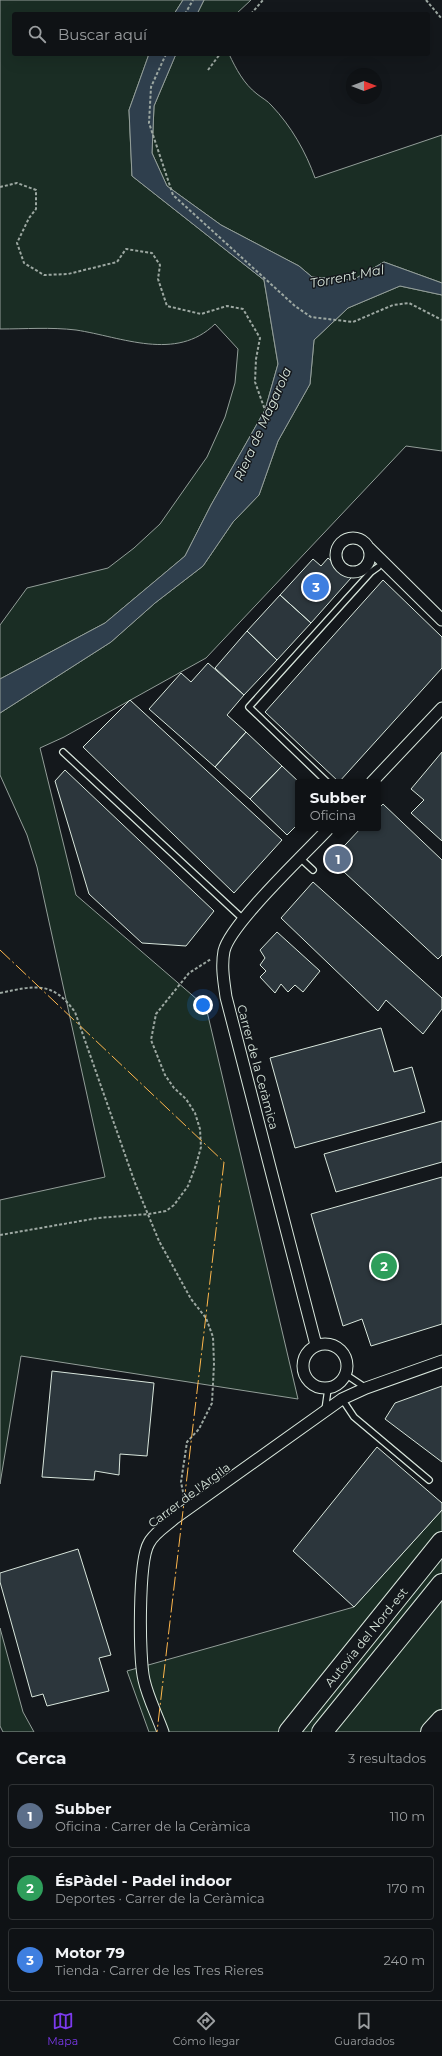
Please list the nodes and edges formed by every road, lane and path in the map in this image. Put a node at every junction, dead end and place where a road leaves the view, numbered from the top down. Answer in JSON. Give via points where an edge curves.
{"nodes":[{"id":1,"x":193,"y":0,"type":"edge"},
{"id":2,"x":263,"y":0,"type":"edge"},
{"id":3,"x":426,"y":0,"type":"edge"},
{"id":4,"x":186,"y":12,"type":"edge"},
{"id":5,"x":253,"y":12,"type":"edge"},
{"id":6,"x":442,"y":19,"type":"edge"},
{"id":7,"x":165,"y":56,"type":"edge"},
{"id":8,"x":218,"y":56,"type":"edge"},
{"id":9,"x":208,"y":70,"type":"dead end"},
{"id":10,"x":0,"y":187,"type":"edge"},
{"id":11,"x":442,"y":320,"type":"edge"},
{"id":12,"x":265,"y":410,"type":"dead end"},
{"id":13,"x":368,"y":548,"type":"junction"},
{"id":14,"x":383,"y":567,"type":"junction"},
{"id":15,"x":365,"y":568,"type":"junction"},
{"id":16,"x":442,"y":620,"type":"edge"},
{"id":17,"x":442,"y":708,"type":"edge"},
{"id":18,"x":63,"y":752,"type":"dead end"},
{"id":19,"x":324,"y":779,"type":"edge"},
{"id":20,"x":375,"y":779,"type":"edge"},
{"id":21,"x":326,"y":831,"type":"edge"},
{"id":22,"x":300,"y":858,"type":"junction"},
{"id":23,"x":313,"y":870,"type":"dead end"},
{"id":24,"x":243,"y":919,"type":"junction"},
{"id":25,"x":225,"y":950,"type":"junction"},
{"id":26,"x":0,"y":993,"type":"edge"},
{"id":27,"x":149,"y":1214,"type":"junction"},
{"id":28,"x":0,"y":1235,"type":"edge"},
{"id":29,"x":316,"y":1345,"type":"junction"},
{"id":30,"x":442,"y":1361,"type":"edge"},
{"id":31,"x":345,"y":1374,"type":"junction"},
{"id":32,"x":328,"y":1388,"type":"junction"},
{"id":33,"x":366,"y":1388,"type":"junction"},
{"id":34,"x":342,"y":1399,"type":"junction"},
{"id":35,"x":324,"y":1412,"type":"junction"},
{"id":36,"x":428,"y":1480,"type":"dead end"},
{"id":37,"x":175,"y":1518,"type":"junction"},
{"id":38,"x":442,"y":1542,"type":"edge"},
{"id":39,"x":442,"y":1584,"type":"edge"},
{"id":40,"x":442,"y":1720,"type":"edge"},
{"id":41,"x":163,"y":1732,"type":"edge"},
{"id":42,"x":289,"y":1732,"type":"edge"},
{"id":43,"x":322,"y":1732,"type":"edge"},
{"id":44,"x":431,"y":1732,"type":"edge"}],
"edges":[{"from":1,"to":4,"type":"path"},
{"from":2,"to":5,"type":"path"},
{"from":3,"to":6,"type":"path"},
{"from":7,"to":11,"type":"path","via":[[151,87],[149,123],[173,196],[295,306],[311,316],[353,322],[393,305],[409,303]]},
{"from":8,"to":9,"type":"path"},
{"from":10,"to":12,"type":"path","via":[[17,183],[36,190],[36,209],[28,218],[17,243],[24,263],[44,275],[68,274],[116,262],[126,249],[152,253],[160,265],[158,279],[167,306],[202,314],[227,306],[243,309],[260,338],[255,382]]},
{"from":13,"to":14,"type":"street"},
{"from":13,"to":15,"type":"street","via":[[370,558]]},
{"from":13,"to":15,"type":"street","via":[[360,540],[349,539],[340,544],[336,555],[339,566],[349,572]]},
{"from":14,"to":15,"type":"street"},
{"from":14,"to":16,"type":"street"},
{"from":14,"to":19,"type":"lane","via":[[371,572],[249,707]]},
{"from":17,"to":20,"type":"street"},
{"from":18,"to":24,"type":"lane"},
{"from":21,"to":22,"type":"street","name":"Carrer de la Ceràmica"},
{"from":22,"to":23,"type":"lane"},
{"from":22,"to":24,"type":"street","name":"Carrer de la Ceràmica"},
{"from":24,"to":25,"type":"street","name":"Carrer de la Ceràmica"},
{"from":25,"to":27,"type":"path","via":[[189,973],[156,1014],[152,1040],[165,1075],[195,1113],[200,1129],[201,1147],[188,1186],[174,1205]]},
{"from":25,"to":29,"type":"street","name":"Carrer de la Ceràmica","via":[[222,973],[226,997]]},
{"from":26,"to":27,"type":"path","via":[[31,987],[53,990],[65,999],[75,1012],[135,1183]]},
{"from":27,"to":28,"type":"path","via":[[98,1218]]},
{"from":27,"to":37,"type":"path","via":[[159,1241],[191,1299],[206,1318],[213,1337],[212,1403],[199,1429],[187,1442],[181,1482],[184,1499]]},
{"from":29,"to":31,"type":"street","via":[[331,1345],[338,1348],[346,1360]]},
{"from":29,"to":32,"type":"street","via":[[306,1354],[303,1361],[304,1375],[314,1386]]},
{"from":30,"to":33,"type":"street"},
{"from":31,"to":32,"type":"street","via":[[338,1384]]},
{"from":31,"to":33,"type":"lane"},
{"from":32,"to":35,"type":"lane"},
{"from":33,"to":34,"type":"street","name":"Carrer de l'Argila"},
{"from":34,"to":35,"type":"street","name":"Carrer de l'Argila"},
{"from":34,"to":36,"type":"lane","via":[[354,1417]]},
{"from":35,"to":37,"type":"street","name":"Carrer de l'Argila"},
{"from":37,"to":41,"type":"street","name":"Carrer de l'Argila","via":[[148,1544],[142,1563],[141,1630],[144,1679]]},
{"from":38,"to":42,"type":"highway","name":"Autovia del Nord-est"},
{"from":39,"to":43,"type":"highway"},
{"from":40,"to":44,"type":"highway"}]}
